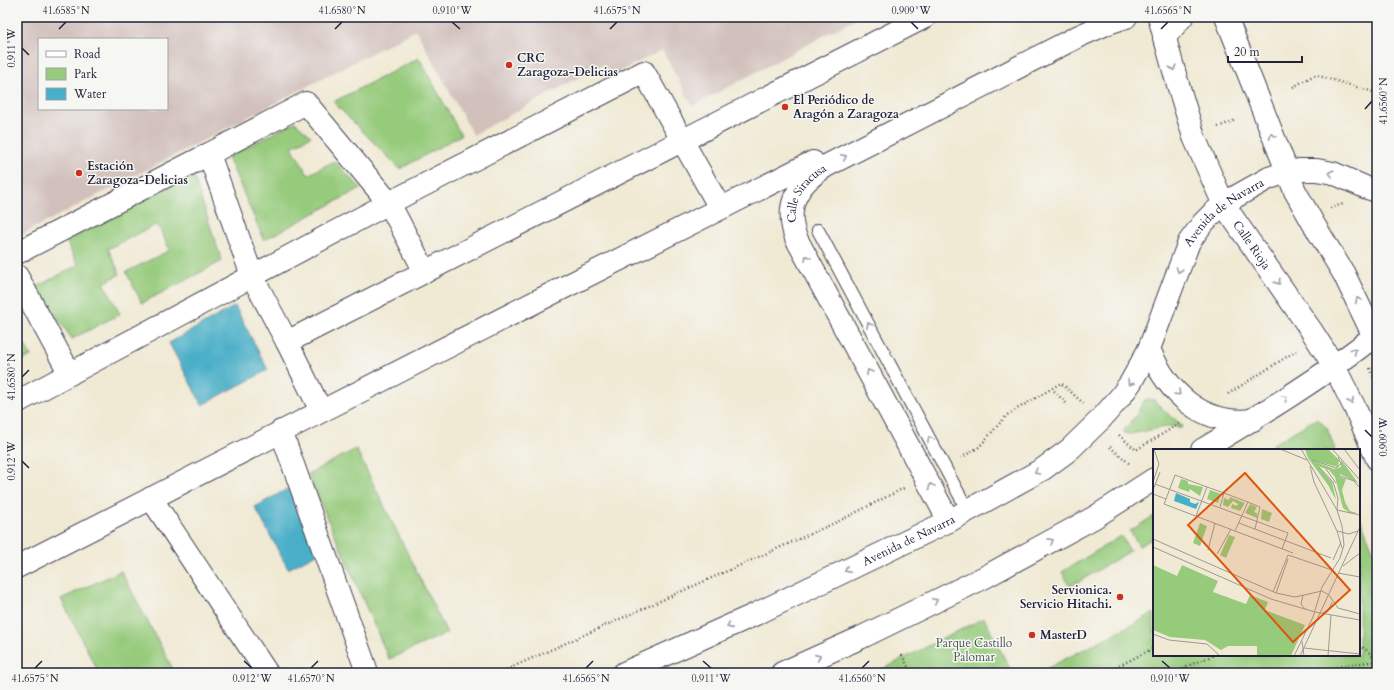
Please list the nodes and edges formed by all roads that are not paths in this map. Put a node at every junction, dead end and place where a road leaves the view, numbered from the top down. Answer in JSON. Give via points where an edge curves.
{"nodes":[{"id":1,"x":925,"y":17,"type":"edge"},
{"id":2,"x":1126,"y":17,"type":"edge"},
{"id":3,"x":1159,"y":17,"type":"edge"},
{"id":4,"x":1182,"y":17,"type":"edge"},
{"id":5,"x":1226,"y":17,"type":"edge"},
{"id":6,"x":1164,"y":38,"type":"junction"},
{"id":7,"x":682,"y":141,"type":"junction"},
{"id":8,"x":209,"y":154,"type":"junction"},
{"id":9,"x":813,"y":162,"type":"dead end"},
{"id":10,"x":1287,"y":172,"type":"junction"},
{"id":11,"x":1374,"y":193,"type":"edge"},
{"id":12,"x":389,"y":203,"type":"junction"},
{"id":13,"x":1224,"y":205,"type":"junction"},
{"id":14,"x":720,"y":208,"type":"junction"},
{"id":15,"x":818,"y":230,"type":"dead end"},
{"id":16,"x":17,"y":253,"type":"edge"},
{"id":17,"x":425,"y":272,"type":"junction"},
{"id":18,"x":17,"y":276,"type":"edge"},
{"id":19,"x":252,"y":276,"type":"junction"},
{"id":20,"x":1376,"y":337,"type":"edge"},
{"id":21,"x":287,"y":342,"type":"junction"},
{"id":22,"x":1149,"y":349,"type":"junction"},
{"id":23,"x":1334,"y":366,"type":"junction"},
{"id":24,"x":70,"y":374,"type":"junction"},
{"id":25,"x":17,"y":402,"type":"edge"},
{"id":26,"x":322,"y":411,"type":"junction"},
{"id":27,"x":1253,"y":420,"type":"junction"},
{"id":28,"x":281,"y":431,"type":"junction"},
{"id":29,"x":1204,"y":449,"type":"edge"},
{"id":30,"x":1377,"y":459,"type":"edge"},
{"id":31,"x":1153,"y":480,"type":"edge"},
{"id":32,"x":151,"y":498,"type":"junction"},
{"id":33,"x":968,"y":511,"type":"junction"},
{"id":34,"x":949,"y":521,"type":"junction"},
{"id":35,"x":17,"y":566,"type":"edge"},
{"id":36,"x":366,"y":669,"type":"dead end"},
{"id":37,"x":267,"y":673,"type":"edge"},
{"id":38,"x":624,"y":673,"type":"edge"},
{"id":39,"x":782,"y":673,"type":"edge"}],
"edges":[{"from":1,"to":7,"type":"street"},
{"from":34,"to":2,"type":"street","name":"Calle Siracusa","one_way":true,"via":[[796,238],[791,225],[794,199],[802,185],[826,166],[1079,36]]},
{"from":3,"to":6,"type":"street","name":"Calle Rioja"},
{"from":4,"to":6,"type":"street"},
{"from":10,"to":5,"type":"street","one_way":true},
{"from":6,"to":13,"type":"street","name":"Calle Rioja","one_way":true,"via":[[1194,137]]},
{"from":7,"to":12,"type":"street","via":[[644,72]]},
{"from":7,"to":14,"type":"street"},
{"from":7,"to":17,"type":"street"},
{"from":8,"to":12,"type":"street","via":[[306,103]]},
{"from":8,"to":16,"type":"street"},
{"from":8,"to":19,"type":"street"},
{"from":9,"to":14,"type":"street"},
{"from":11,"to":10,"type":"street","name":"Avenida de Navarra","one_way":true,"via":[[1334,173],[1317,170]]},
{"from":10,"to":13,"type":"street","name":"Avenida de Navarra","via":[[1259,183]]},
{"from":20,"to":10,"type":"street","one_way":true,"via":[[1344,274],[1308,216]]},
{"from":12,"to":17,"type":"street"},
{"from":12,"to":19,"type":"street"},
{"from":13,"to":22,"type":"street","name":"Avenida de Navarra","one_way":true,"via":[[1203,223],[1189,242]]},
{"from":13,"to":23,"type":"street","name":"Calle Rioja","one_way":true},
{"from":14,"to":26,"type":"street"},
{"from":33,"to":15,"type":"lane","one_way":true},
{"from":17,"to":21,"type":"street"},
{"from":18,"to":24,"type":"street"},
{"from":19,"to":21,"type":"street"},
{"from":19,"to":24,"type":"street"},
{"from":23,"to":20,"type":"street","one_way":true},
{"from":21,"to":26,"type":"street"},
{"from":22,"to":27,"type":"street","one_way":true,"via":[[1160,372],[1182,398],[1196,408],[1214,418],[1228,421]]},
{"from":22,"to":33,"type":"street","name":"Avenida de Navarra","one_way":true,"via":[[1121,396],[1068,450],[1043,469]]},
{"from":27,"to":23,"type":"street","one_way":true},
{"from":23,"to":30,"type":"street","name":"Calle Rioja","one_way":true},
{"from":24,"to":25,"type":"street"},
{"from":26,"to":28,"type":"street"},
{"from":27,"to":29,"type":"street"},
{"from":28,"to":32,"type":"street"},
{"from":28,"to":36,"type":"street"},
{"from":39,"to":31,"type":"street","one_way":true,"via":[[985,577],[1095,517]]},
{"from":32,"to":35,"type":"street"},
{"from":32,"to":37,"type":"street"},
{"from":33,"to":34,"type":"street","name":"Avenida de Navarra"},
{"from":34,"to":38,"type":"street","name":"Avenida de Navarra","one_way":true,"via":[[756,614]]}]}
